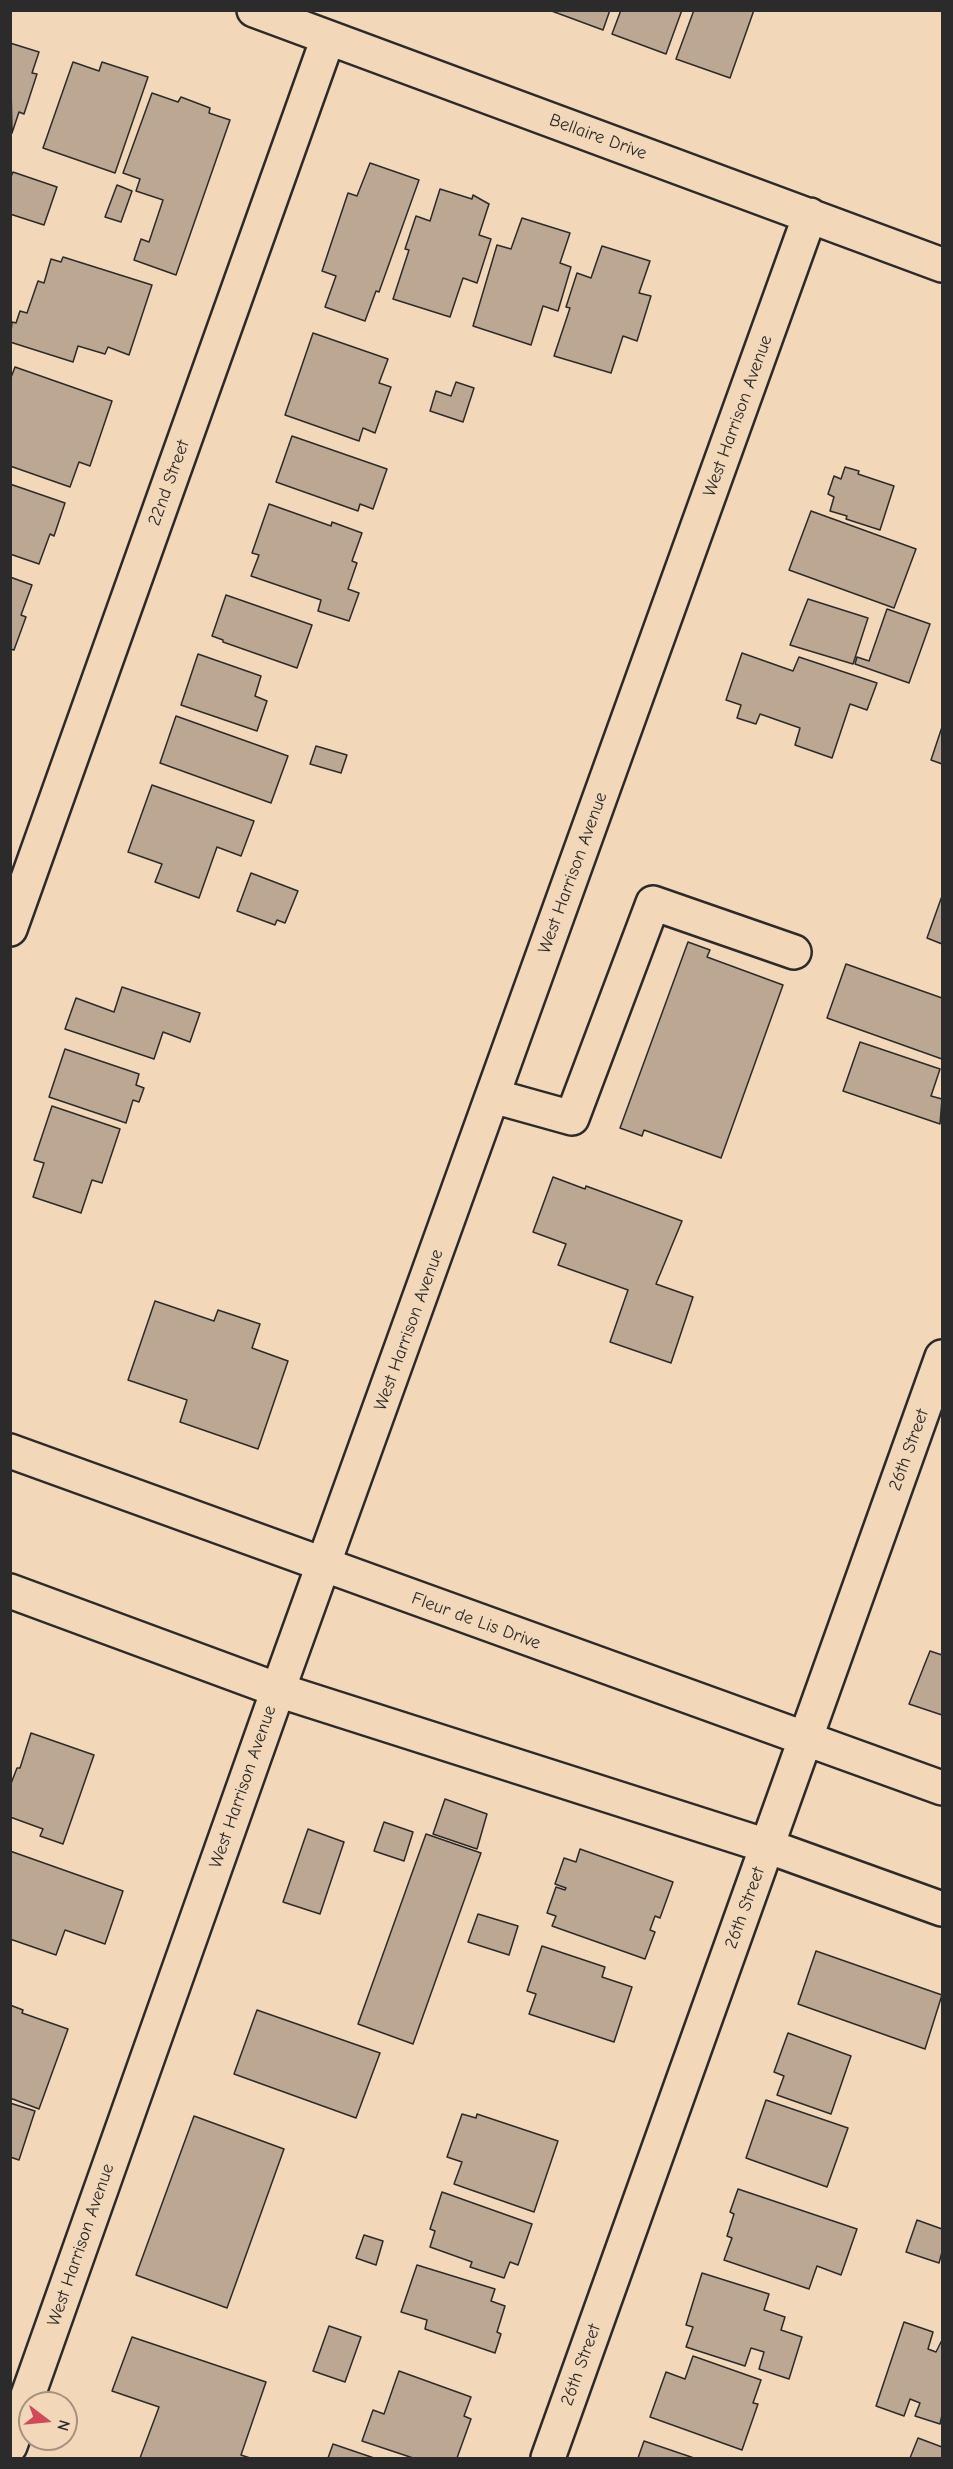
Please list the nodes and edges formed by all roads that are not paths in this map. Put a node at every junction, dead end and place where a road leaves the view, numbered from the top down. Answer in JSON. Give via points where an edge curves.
{"nodes":[{"id":1,"x":254,"y":10,"type":"edge"},
{"id":2,"x":328,"y":38,"type":"junction"},
{"id":3,"x":810,"y":215,"type":"junction"},
{"id":4,"x":942,"y":265,"type":"edge"},
{"id":5,"x":10,"y":929,"type":"edge"},
{"id":6,"x":794,"y":952,"type":"dead end"},
{"id":7,"x":493,"y":1096,"type":"junction"},
{"id":8,"x":942,"y":1357,"type":"edge"},
{"id":9,"x":10,"y":1451,"type":"edge"},
{"id":10,"x":324,"y":1566,"type":"junction"},
{"id":11,"x":10,"y":1591,"type":"edge"},
{"id":12,"x":278,"y":1690,"type":"junction"},
{"id":13,"x":805,"y":1739,"type":"junction"},
{"id":14,"x":942,"y":1788,"type":"edge"},
{"id":15,"x":767,"y":1846,"type":"junction"},
{"id":16,"x":942,"y":1909,"type":"edge"},
{"id":17,"x":10,"y":2446,"type":"edge"},
{"id":18,"x":548,"y":2458,"type":"edge"}],
"edges":[{"from":1,"to":2,"type":"street","name":"Bellaire Drive"},
{"from":2,"to":3,"type":"street","name":"Bellaire Drive"},
{"from":2,"to":5,"type":"street","name":"22nd Street"},
{"from":3,"to":4,"type":"street","name":"Bellaire Drive"},
{"from":3,"to":7,"type":"street","name":"West Harrison Avenue"},
{"from":6,"to":7,"type":"street","via":[[653,903],[572,1118]]},
{"from":7,"to":10,"type":"street","name":"West Harrison Avenue"},
{"from":8,"to":13,"type":"street","name":"26th Street"},
{"from":9,"to":10,"type":"street","name":"Fleur de Lis Drive"},
{"from":10,"to":12,"type":"street","name":"West Harrison Avenue"},
{"from":10,"to":13,"type":"street","name":"Fleur de Lis Drive"},
{"from":11,"to":12,"type":"street"},
{"from":12,"to":15,"type":"street"},
{"from":12,"to":17,"type":"street","name":"West Harrison Avenue"},
{"from":13,"to":14,"type":"street","name":"Fleur de Lis Drive"},
{"from":13,"to":15,"type":"street","name":"26th Street"},
{"from":15,"to":16,"type":"street"},
{"from":15,"to":18,"type":"street","name":"26th Street"}]}
